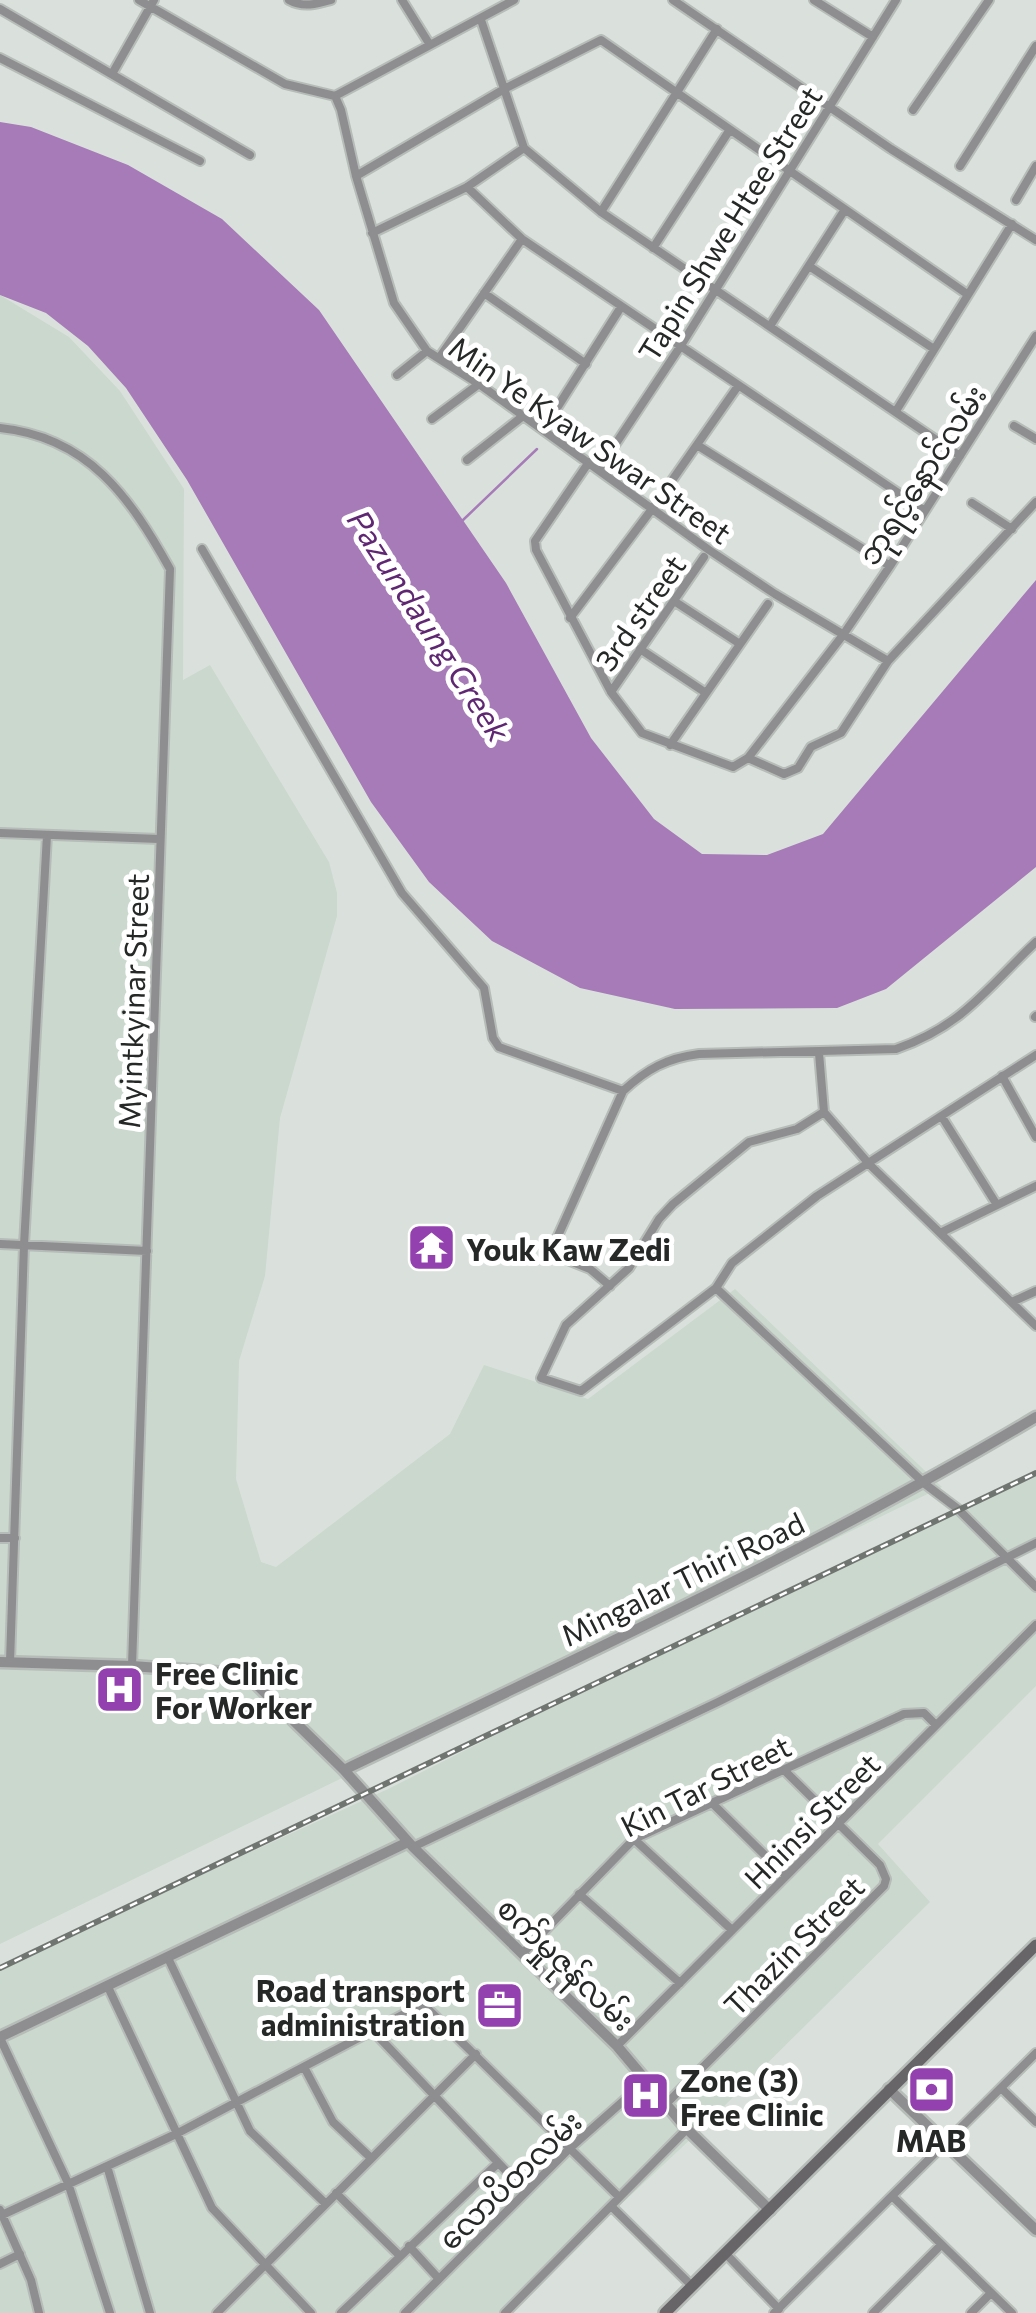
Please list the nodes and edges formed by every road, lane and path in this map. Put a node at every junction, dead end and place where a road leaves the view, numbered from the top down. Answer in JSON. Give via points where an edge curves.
{"nodes":[{"id":1,"x":138,"y":0,"type":"edge"},
{"id":2,"x":290,"y":0,"type":"edge"},
{"id":3,"x":331,"y":0,"type":"edge"},
{"id":4,"x":402,"y":0,"type":"edge"},
{"id":5,"x":514,"y":0,"type":"edge"},
{"id":6,"x":672,"y":0,"type":"edge"},
{"id":7,"x":814,"y":0,"type":"edge"},
{"id":8,"x":896,"y":0,"type":"edge"},
{"id":9,"x":988,"y":0,"type":"edge"},
{"id":10,"x":152,"y":4,"type":"edge"},
{"id":11,"x":0,"y":9,"type":"edge"},
{"id":12,"x":481,"y":20,"type":"junction"},
{"id":13,"x":718,"y":29,"type":"junction"},
{"id":14,"x":873,"y":37,"type":"junction"},
{"id":15,"x":430,"y":45,"type":"junction"},
{"id":16,"x":1036,"y":46,"type":"edge"},
{"id":17,"x":0,"y":58,"type":"edge"},
{"id":18,"x":112,"y":74,"type":"junction"},
{"id":19,"x":506,"y":88,"type":"junction"},
{"id":20,"x":676,"y":94,"type":"junction"},
{"id":21,"x":335,"y":96,"type":"junction"},
{"id":22,"x":829,"y":106,"type":"junction"},
{"id":23,"x":913,"y":110,"type":"dead end"},
{"id":24,"x":730,"y":131,"type":"junction"},
{"id":25,"x":524,"y":148,"type":"junction"},
{"id":26,"x":250,"y":154,"type":"dead end"},
{"id":27,"x":200,"y":162,"type":"dead end"},
{"id":28,"x":960,"y":166,"type":"dead end"},
{"id":29,"x":1036,"y":166,"type":"edge"},
{"id":30,"x":787,"y":172,"type":"junction"},
{"id":31,"x":356,"y":176,"type":"junction"},
{"id":32,"x":467,"y":187,"type":"junction"},
{"id":33,"x":1016,"y":200,"type":"dead end"},
{"id":34,"x":844,"y":211,"type":"junction"},
{"id":35,"x":601,"y":212,"type":"junction"},
{"id":36,"x":1012,"y":224,"type":"junction"},
{"id":37,"x":372,"y":233,"type":"junction"},
{"id":38,"x":522,"y":239,"type":"junction"},
{"id":39,"x":1036,"y":240,"type":"edge"},
{"id":40,"x":653,"y":248,"type":"junction"},
{"id":41,"x":809,"y":266,"type":"junction"},
{"id":42,"x":714,"y":289,"type":"junction"},
{"id":43,"x":484,"y":293,"type":"junction"},
{"id":44,"x":967,"y":294,"type":"junction"},
{"id":45,"x":622,"y":307,"type":"junction"},
{"id":46,"x":770,"y":326,"type":"junction"},
{"id":47,"x":1036,"y":336,"type":"edge"},
{"id":48,"x":680,"y":347,"type":"junction"},
{"id":49,"x":427,"y":350,"type":"junction"},
{"id":50,"x":934,"y":350,"type":"junction"},
{"id":51,"x":439,"y":358,"type":"junction"},
{"id":52,"x":586,"y":364,"type":"junction"},
{"id":53,"x":397,"y":374,"type":"dead end"},
{"id":54,"x":480,"y":384,"type":"junction"},
{"id":55,"x":738,"y":386,"type":"junction"},
{"id":56,"x":896,"y":411,"type":"junction"},
{"id":57,"x":523,"y":416,"type":"junction"},
{"id":58,"x":432,"y":419,"type":"dead end"},
{"id":59,"x":1014,"y":426,"type":"dead end"},
{"id":60,"x":0,"y":428,"type":"edge"},
{"id":61,"x":543,"y":430,"type":"junction"},
{"id":62,"x":1036,"y":439,"type":"edge"},
{"id":63,"x":697,"y":445,"type":"junction"},
{"id":64,"x":960,"y":456,"type":"junction"},
{"id":65,"x":467,"y":460,"type":"dead end"},
{"id":66,"x":589,"y":462,"type":"junction"},
{"id":67,"x":599,"y":469,"type":"junction"},
{"id":68,"x":972,"y":502,"type":"dead end"},
{"id":69,"x":1036,"y":502,"type":"edge"},
{"id":70,"x":652,"y":509,"type":"junction"},
{"id":71,"x":924,"y":511,"type":"junction"},
{"id":72,"x":1012,"y":528,"type":"junction"},
{"id":73,"x":202,"y":549,"type":"dead end"},
{"id":74,"x":704,"y":557,"type":"dead end"},
{"id":75,"x":890,"y":566,"type":"junction"},
{"id":76,"x":674,"y":601,"type":"junction"},
{"id":77,"x":768,"y":604,"type":"dead end"},
{"id":78,"x":570,"y":618,"type":"junction"},
{"id":79,"x":842,"y":635,"type":"junction"},
{"id":80,"x":740,"y":644,"type":"junction"},
{"id":81,"x":640,"y":649,"type":"junction"},
{"id":82,"x":888,"y":661,"type":"junction"},
{"id":83,"x":611,"y":692,"type":"junction"},
{"id":84,"x":706,"y":693,"type":"junction"},
{"id":85,"x":670,"y":744,"type":"junction"},
{"id":86,"x":748,"y":758,"type":"junction"},
{"id":87,"x":0,"y":833,"type":"edge"},
{"id":88,"x":47,"y":835,"type":"junction"},
{"id":89,"x":159,"y":839,"type":"junction"},
{"id":90,"x":1036,"y":942,"type":"edge"},
{"id":91,"x":819,"y":1053,"type":"junction"},
{"id":92,"x":1036,"y":1054,"type":"edge"},
{"id":93,"x":1002,"y":1076,"type":"junction"},
{"id":94,"x":623,"y":1090,"type":"junction"},
{"id":95,"x":824,"y":1112,"type":"junction"},
{"id":96,"x":942,"y":1116,"type":"junction"},
{"id":97,"x":1036,"y":1137,"type":"edge"},
{"id":98,"x":870,"y":1165,"type":"junction"},
{"id":99,"x":1036,"y":1186,"type":"edge"},
{"id":100,"x":997,"y":1205,"type":"junction"},
{"id":101,"x":942,"y":1232,"type":"junction"},
{"id":102,"x":0,"y":1244,"type":"edge"},
{"id":103,"x":24,"y":1245,"type":"junction"},
{"id":104,"x":147,"y":1251,"type":"junction"},
{"id":105,"x":610,"y":1286,"type":"junction"},
{"id":106,"x":716,"y":1288,"type":"junction"},
{"id":107,"x":1036,"y":1291,"type":"edge"},
{"id":108,"x":1014,"y":1301,"type":"junction"},
{"id":109,"x":1036,"y":1326,"type":"edge"},
{"id":110,"x":1036,"y":1418,"type":"edge"},
{"id":111,"x":925,"y":1484,"type":"junction"},
{"id":112,"x":0,"y":1538,"type":"edge"},
{"id":113,"x":15,"y":1538,"type":"junction"},
{"id":114,"x":1036,"y":1542,"type":"edge"},
{"id":115,"x":1006,"y":1558,"type":"junction"},
{"id":116,"x":1036,"y":1588,"type":"edge"},
{"id":117,"x":1036,"y":1625,"type":"edge"},
{"id":118,"x":5,"y":1662,"type":"edge"},
{"id":119,"x":132,"y":1666,"type":"junction"},
{"id":120,"x":936,"y":1725,"type":"junction"},
{"id":121,"x":344,"y":1770,"type":"junction"},
{"id":122,"x":784,"y":1770,"type":"junction"},
{"id":123,"x":712,"y":1803,"type":"junction"},
{"id":124,"x":838,"y":1824,"type":"junction"},
{"id":125,"x":634,"y":1839,"type":"junction"},
{"id":126,"x":410,"y":1844,"type":"junction"},
{"id":127,"x":786,"y":1876,"type":"junction"},
{"id":128,"x":579,"y":1894,"type":"junction"},
{"id":129,"x":732,"y":1930,"type":"junction"},
{"id":130,"x":1036,"y":1945,"type":"edge"},
{"id":131,"x":522,"y":1954,"type":"junction"},
{"id":132,"x":168,"y":1958,"type":"junction"},
{"id":133,"x":680,"y":1983,"type":"junction"},
{"id":134,"x":108,"y":1988,"type":"junction"},
{"id":135,"x":372,"y":2031,"type":"junction"},
{"id":136,"x":0,"y":2038,"type":"edge"},
{"id":137,"x":617,"y":2046,"type":"junction"},
{"id":138,"x":1036,"y":2053,"type":"edge"},
{"id":139,"x":476,"y":2054,"type":"junction"},
{"id":140,"x":304,"y":2067,"type":"junction"},
{"id":141,"x":647,"y":2080,"type":"junction"},
{"id":142,"x":1000,"y":2088,"type":"junction"},
{"id":143,"x":889,"y":2089,"type":"junction"},
{"id":144,"x":434,"y":2096,"type":"junction"},
{"id":145,"x":235,"y":2104,"type":"junction"},
{"id":146,"x":665,"y":2105,"type":"junction"},
{"id":147,"x":1036,"y":2122,"type":"edge"},
{"id":148,"x":687,"y":2129,"type":"junction"},
{"id":149,"x":176,"y":2134,"type":"junction"},
{"id":150,"x":945,"y":2143,"type":"junction"},
{"id":151,"x":569,"y":2149,"type":"junction"},
{"id":152,"x":372,"y":2158,"type":"junction"},
{"id":153,"x":498,"y":2163,"type":"junction"},
{"id":154,"x":106,"y":2166,"type":"junction"},
{"id":155,"x":68,"y":2183,"type":"junction"},
{"id":156,"x":526,"y":2192,"type":"junction"},
{"id":157,"x":336,"y":2194,"type":"junction"},
{"id":158,"x":619,"y":2197,"type":"junction"},
{"id":159,"x":894,"y":2198,"type":"junction"},
{"id":160,"x":326,"y":2204,"type":"junction"},
{"id":161,"x":610,"y":2206,"type":"junction"},
{"id":162,"x":770,"y":2210,"type":"junction"},
{"id":163,"x":1,"y":2213,"type":"edge"},
{"id":164,"x":1036,"y":2230,"type":"edge"},
{"id":165,"x":941,"y":2245,"type":"junction"},
{"id":166,"x":409,"y":2246,"type":"junction"},
{"id":167,"x":20,"y":2254,"type":"junction"},
{"id":168,"x":726,"y":2254,"type":"junction"},
{"id":169,"x":399,"y":2255,"type":"junction"},
{"id":170,"x":0,"y":2264,"type":"edge"},
{"id":171,"x":266,"y":2264,"type":"junction"},
{"id":172,"x":439,"y":2279,"type":"junction"},
{"id":173,"x":692,"y":2286,"type":"junction"},
{"id":174,"x":991,"y":2293,"type":"junction"},
{"id":175,"x":776,"y":2311,"type":"edge"},
{"id":176,"x":39,"y":2313,"type":"edge"},
{"id":177,"x":110,"y":2313,"type":"edge"},
{"id":178,"x":150,"y":2313,"type":"edge"},
{"id":179,"x":217,"y":2313,"type":"edge"},
{"id":180,"x":311,"y":2313,"type":"edge"},
{"id":181,"x":341,"y":2313,"type":"edge"},
{"id":182,"x":405,"y":2313,"type":"edge"},
{"id":183,"x":505,"y":2313,"type":"edge"},
{"id":184,"x":665,"y":2313,"type":"edge"},
{"id":185,"x":873,"y":2313,"type":"edge"},
{"id":186,"x":971,"y":2313,"type":"edge"},
{"id":187,"x":1012,"y":2313,"type":"edge"}],
"edges":[{"from":1,"to":10,"type":"street"},
{"from":2,"to":3,"type":"street"},
{"from":4,"to":15,"type":"street"},
{"from":5,"to":12,"type":"street"},
{"from":6,"to":13,"type":"street"},
{"from":7,"to":14,"type":"street"},
{"from":8,"to":14,"type":"street","name":"Tapin Shwe Htee Street"},
{"from":9,"to":23,"type":"street"},
{"from":10,"to":18,"type":"street"},
{"from":10,"to":21,"type":"street","via":[[285,84]]},
{"from":11,"to":18,"type":"street"},
{"from":12,"to":15,"type":"street"},
{"from":12,"to":19,"type":"street"},
{"from":13,"to":20,"type":"street"},
{"from":13,"to":22,"type":"street"},
{"from":14,"to":22,"type":"street","name":"Tapin Shwe Htee Street"},
{"from":15,"to":21,"type":"street"},
{"from":16,"to":28,"type":"street"},
{"from":17,"to":27,"type":"street"},
{"from":18,"to":26,"type":"street"},
{"from":19,"to":20,"type":"street","via":[[597,40]]},
{"from":19,"to":25,"type":"street"},
{"from":19,"to":31,"type":"street"},
{"from":20,"to":24,"type":"street"},
{"from":20,"to":35,"type":"street"},
{"from":21,"to":31,"type":"street","name":"Min Ye Kyaw Swar Street"},
{"from":22,"to":30,"type":"street","name":"Tapin Shwe Htee Street"},
{"from":22,"to":36,"type":"street"},
{"from":24,"to":30,"type":"street"},
{"from":24,"to":40,"type":"street"},
{"from":25,"to":32,"type":"street"},
{"from":25,"to":35,"type":"street"},
{"from":29,"to":33,"type":"street"},
{"from":30,"to":34,"type":"street"},
{"from":30,"to":42,"type":"street","name":"Tapin Shwe Htee Street"},
{"from":31,"to":37,"type":"street","name":"Min Ye Kyaw Swar Street"},
{"from":32,"to":37,"type":"street"},
{"from":32,"to":38,"type":"street"},
{"from":34,"to":41,"type":"street"},
{"from":34,"to":44,"type":"street"},
{"from":35,"to":40,"type":"street"},
{"from":36,"to":39,"type":"street"},
{"from":36,"to":44,"type":"street"},
{"from":37,"to":49,"type":"street","name":"Min Ye Kyaw Swar Street","via":[[394,304]]},
{"from":38,"to":43,"type":"street"},
{"from":38,"to":45,"type":"street"},
{"from":40,"to":42,"type":"street"},
{"from":41,"to":46,"type":"street"},
{"from":41,"to":50,"type":"street"},
{"from":42,"to":46,"type":"street"},
{"from":42,"to":48,"type":"street","name":"Tapin Shwe Htee Street"},
{"from":43,"to":51,"type":"street"},
{"from":43,"to":52,"type":"street"},
{"from":44,"to":50,"type":"street"},
{"from":45,"to":48,"type":"street"},
{"from":45,"to":52,"type":"street"},
{"from":46,"to":56,"type":"street"},
{"from":47,"to":64,"type":"street","name":"ဘုရင့်နောင်လမ်း"},
{"from":48,"to":55,"type":"street"},
{"from":48,"to":67,"type":"street","name":"Tapin Shwe Htee Street"},
{"from":49,"to":51,"type":"street","name":"Min Ye Kyaw Swar Street"},
{"from":49,"to":53,"type":"street"},
{"from":50,"to":56,"type":"street"},
{"from":51,"to":54,"type":"street","name":"Min Ye Kyaw Swar Street"},
{"from":52,"to":61,"type":"street"},
{"from":54,"to":57,"type":"street","name":"Min Ye Kyaw Swar Street"},
{"from":54,"to":58,"type":"street"},
{"from":55,"to":63,"type":"street"},
{"from":55,"to":71,"type":"street"},
{"from":56,"to":64,"type":"street"},
{"from":57,"to":61,"type":"street","name":"Min Ye Kyaw Swar Street"},
{"from":57,"to":65,"type":"street"},
{"from":59,"to":62,"type":"street"},
{"from":60,"to":89,"type":"street","name":"Myintkyinar Street","via":[[72,448],[123,494],[170,569]]},
{"from":61,"to":66,"type":"street","name":"Min Ye Kyaw Swar Street"},
{"from":63,"to":70,"type":"street"},
{"from":63,"to":75,"type":"street"},
{"from":64,"to":71,"type":"street","name":"ဘုရင့်နောင်လမ်း"},
{"from":66,"to":67,"type":"street","name":"Min Ye Kyaw Swar Street"},
{"from":66,"to":78,"type":"street","via":[[534,545]]},
{"from":67,"to":70,"type":"street","name":"Min Ye Kyaw Swar Street"},
{"from":68,"to":72,"type":"street"},
{"from":69,"to":72,"type":"street"},
{"from":70,"to":78,"type":"street"},
{"from":70,"to":79,"type":"street","name":"Min Ye Kyaw Swar Street"},
{"from":71,"to":75,"type":"street","name":"ဘုရင့်နောင်လမ်း"},
{"from":72,"to":82,"type":"street"},
{"from":73,"to":94,"type":"street","via":[[402,893],[484,988],[500,1047]]},
{"from":74,"to":76,"type":"street","name":"3rd street"},
{"from":75,"to":79,"type":"street","name":"ဘုရင့်နောင်လမ်း"},
{"from":76,"to":80,"type":"street"},
{"from":76,"to":81,"type":"street","name":"3rd street"},
{"from":77,"to":80,"type":"street"},
{"from":78,"to":83,"type":"street"},
{"from":79,"to":82,"type":"street","name":"Min Ye Kyaw Swar Street"},
{"from":79,"to":86,"type":"street","name":"ဘုရင့်နောင်လမ်း"},
{"from":80,"to":84,"type":"street"},
{"from":81,"to":83,"type":"street","name":"3rd street"},
{"from":81,"to":84,"type":"street"},
{"from":82,"to":86,"type":"street","via":[[841,733],[811,747],[798,768],[780,774]]},
{"from":83,"to":85,"type":"street","via":[[642,734]]},
{"from":84,"to":85,"type":"street"},
{"from":85,"to":86,"type":"street","via":[[732,767]]},
{"from":87,"to":88,"type":"street"},
{"from":88,"to":89,"type":"street"},
{"from":88,"to":103,"type":"street"},
{"from":89,"to":104,"type":"street","name":"Myintkyinar Street"},
{"from":90,"to":91,"type":"street","via":[[963,1016],[915,1042]]},
{"from":91,"to":94,"type":"street","via":[[675,1057]]},
{"from":91,"to":95,"type":"street"},
{"from":92,"to":93,"type":"street"},
{"from":93,"to":96,"type":"street"},
{"from":93,"to":97,"type":"street"},
{"from":94,"to":105,"type":"street","via":[[554,1250]]},
{"from":95,"to":98,"type":"street"},
{"from":95,"to":105,"type":"street","via":[[732,1153],[659,1219],[630,1268]]},
{"from":96,"to":98,"type":"street"},
{"from":96,"to":100,"type":"street"},
{"from":98,"to":101,"type":"street"},
{"from":98,"to":106,"type":"street","via":[[817,1196],[732,1263]]},
{"from":99,"to":100,"type":"street"},
{"from":100,"to":101,"type":"street"},
{"from":101,"to":108,"type":"street"},
{"from":102,"to":103,"type":"street"},
{"from":103,"to":104,"type":"street"},
{"from":103,"to":113,"type":"street"},
{"from":104,"to":119,"type":"street","name":"Myintkyinar Street"},
{"from":105,"to":106,"type":"street","via":[[566,1325],[541,1378],[581,1391]]},
{"from":106,"to":111,"type":"street"},
{"from":107,"to":108,"type":"street"},
{"from":108,"to":109,"type":"street"},
{"from":110,"to":111,"type":"street","name":"Mingalar Thiri Road"},
{"from":111,"to":115,"type":"street"},
{"from":111,"to":121,"type":"street","name":"Mingalar Thiri Road"},
{"from":112,"to":113,"type":"street"},
{"from":113,"to":118,"type":"street"},
{"from":114,"to":115,"type":"street"},
{"from":115,"to":116,"type":"street"},
{"from":115,"to":126,"type":"street","via":[[718,1702]]},
{"from":117,"to":120,"type":"street","name":"Hninsi Street"},
{"from":118,"to":119,"type":"street","name":"စက်မှုဇုန်လမ်း"},
{"from":119,"to":121,"type":"street","name":"စက်မှုဇုန်လမ်း","via":[[251,1679]]},
{"from":120,"to":122,"type":"street","name":"Kin Tar Street","via":[[924,1713],[904,1714]]},
{"from":120,"to":124,"type":"street","name":"Hninsi Street"},
{"from":121,"to":126,"type":"street","name":"စက်မှုဇုန်လမ်း"},
{"from":122,"to":123,"type":"street","name":"Kin Tar Street"},
{"from":122,"to":124,"type":"street","name":"Thazin Street"},
{"from":123,"to":125,"type":"street","name":"Kin Tar Street"},
{"from":123,"to":127,"type":"street"},
{"from":124,"to":127,"type":"street","name":"Hninsi Street"},
{"from":124,"to":146,"type":"street","name":"Thazin Street","via":[[880,1866],[884,1886]]},
{"from":125,"to":128,"type":"street","name":"Kin Tar Street"},
{"from":125,"to":129,"type":"street"},
{"from":126,"to":131,"type":"street","name":"စက်မှုဇုန်လမ်း"},
{"from":126,"to":132,"type":"street"},
{"from":127,"to":129,"type":"street","name":"Hninsi Street"},
{"from":128,"to":131,"type":"street","name":"Kin Tar Street"},
{"from":128,"to":133,"type":"street"},
{"from":129,"to":133,"type":"street","name":"Hninsi Street"},
{"from":130,"to":143,"type":"main road"},
{"from":131,"to":137,"type":"street","name":"စက်မှုဇုန်လမ်း"},
{"from":132,"to":134,"type":"street"},
{"from":132,"to":145,"type":"street"},
{"from":133,"to":137,"type":"street","name":"Hninsi Street"},
{"from":134,"to":136,"type":"street"},
{"from":134,"to":149,"type":"street"},
{"from":135,"to":139,"type":"street","via":[[423,2004]]},
{"from":135,"to":140,"type":"street"},
{"from":135,"to":144,"type":"street"},
{"from":136,"to":155,"type":"street"},
{"from":137,"to":141,"type":"street","name":"စက်မှုဇုန်လမ်း"},
{"from":138,"to":142,"type":"street"},
{"from":139,"to":144,"type":"street"},
{"from":139,"to":151,"type":"street"},
{"from":140,"to":145,"type":"street"},
{"from":140,"to":152,"type":"street","via":[[333,2122]]},
{"from":141,"to":146,"type":"street","name":"စက်မှုဇုန်လမ်း"},
{"from":141,"to":151,"type":"street","name":"လောပိတလမ်း"},
{"from":142,"to":147,"type":"street"},
{"from":142,"to":150,"type":"street"},
{"from":143,"to":150,"type":"street"},
{"from":143,"to":162,"type":"main road"},
{"from":144,"to":152,"type":"street"},
{"from":144,"to":153,"type":"street"},
{"from":145,"to":149,"type":"street"},
{"from":145,"to":160,"type":"street","via":[[250,2131]]},
{"from":146,"to":148,"type":"street","name":"စက်မှုဇုန်လမ်း"},
{"from":148,"to":158,"type":"street"},
{"from":148,"to":162,"type":"street","name":"စက်မှုဇုန်လမ်း"},
{"from":149,"to":154,"type":"street"},
{"from":149,"to":171,"type":"street","via":[[212,2208]]},
{"from":150,"to":159,"type":"street"},
{"from":150,"to":164,"type":"street"},
{"from":151,"to":156,"type":"street","name":"လောပိတလမ်း"},
{"from":151,"to":158,"type":"street"},
{"from":152,"to":157,"type":"street"},
{"from":153,"to":156,"type":"street"},
{"from":153,"to":166,"type":"street"},
{"from":154,"to":155,"type":"street"},
{"from":154,"to":178,"type":"street"},
{"from":155,"to":163,"type":"street"},
{"from":155,"to":177,"type":"street"},
{"from":156,"to":172,"type":"street","name":"လောပိတလမ်း"},
{"from":157,"to":160,"type":"street"},
{"from":157,"to":169,"type":"street"},
{"from":158,"to":161,"type":"street"},
{"from":159,"to":165,"type":"street"},
{"from":159,"to":175,"type":"street"},
{"from":160,"to":171,"type":"street"},
{"from":161,"to":173,"type":"street"},
{"from":161,"to":183,"type":"street"},
{"from":162,"to":168,"type":"main road"},
{"from":163,"to":167,"type":"street"},
{"from":165,"to":174,"type":"street"},
{"from":165,"to":185,"type":"street"},
{"from":166,"to":169,"type":"street"},
{"from":166,"to":172,"type":"street"},
{"from":167,"to":170,"type":"street"},
{"from":167,"to":176,"type":"street"},
{"from":168,"to":173,"type":"main road"},
{"from":168,"to":175,"type":"street"},
{"from":169,"to":181,"type":"street"},
{"from":171,"to":179,"type":"street"},
{"from":171,"to":180,"type":"street"},
{"from":172,"to":182,"type":"street","name":"လောပိတလမ်း"},
{"from":173,"to":184,"type":"main road"},
{"from":174,"to":186,"type":"street"},
{"from":174,"to":187,"type":"street"}]}
